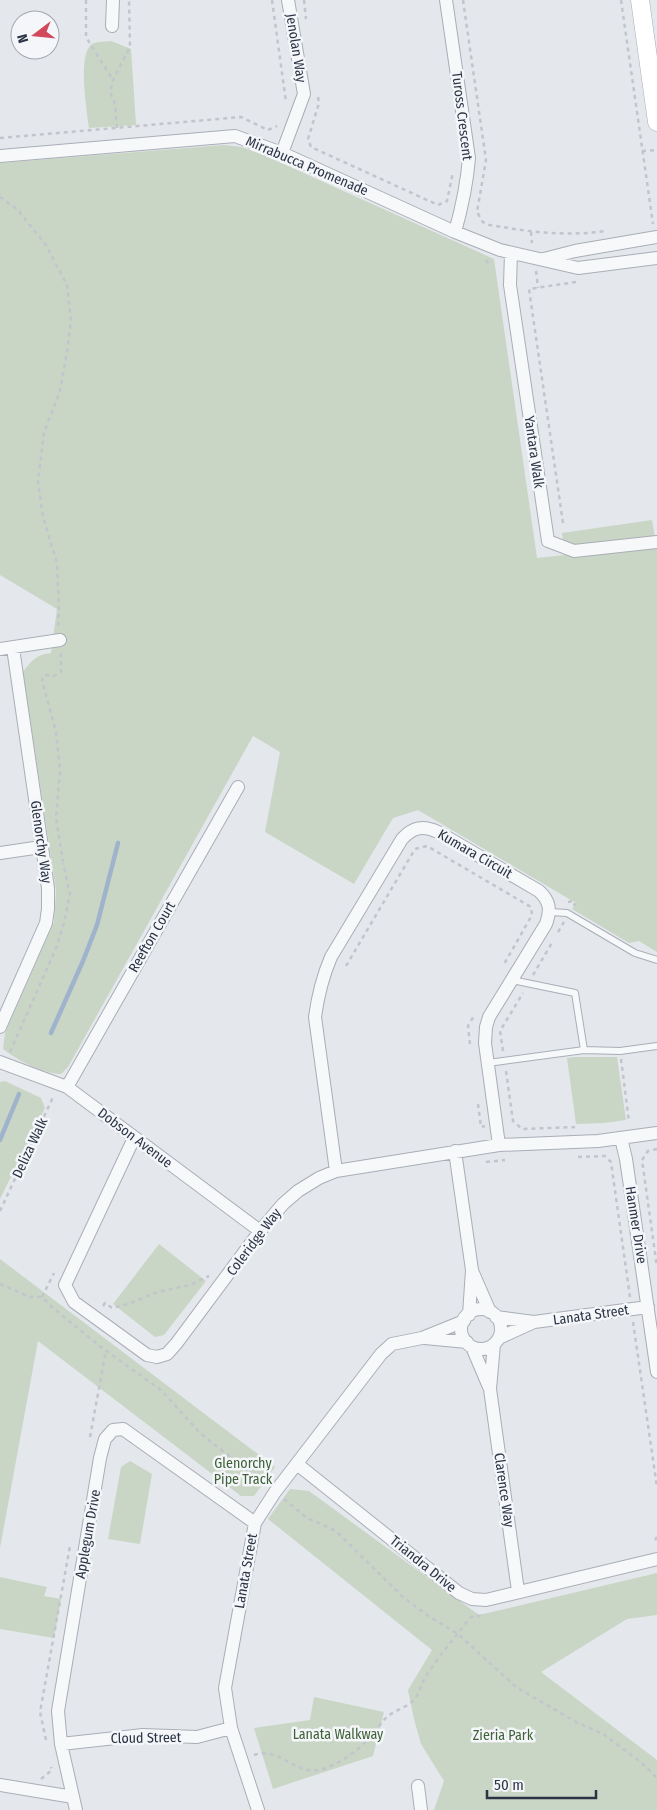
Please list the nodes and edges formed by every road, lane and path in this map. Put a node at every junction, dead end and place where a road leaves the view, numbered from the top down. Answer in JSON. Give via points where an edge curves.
{"nodes":[{"id":1,"x":86,"y":0,"type":"edge"},
{"id":2,"x":113,"y":0,"type":"edge"},
{"id":3,"x":130,"y":0,"type":"edge"},
{"id":4,"x":272,"y":0,"type":"edge"},
{"id":5,"x":288,"y":0,"type":"edge"},
{"id":6,"x":304,"y":0,"type":"edge"},
{"id":7,"x":446,"y":0,"type":"edge"},
{"id":8,"x":463,"y":0,"type":"edge"},
{"id":9,"x":621,"y":0,"type":"edge"},
{"id":10,"x":640,"y":0,"type":"edge"},
{"id":11,"x":306,"y":19,"type":"dead end"},
{"id":12,"x":112,"y":26,"type":"dead end"},
{"id":13,"x":113,"y":80,"type":"junction"},
{"id":14,"x":317,"y":94,"type":"dead end"},
{"id":15,"x":284,"y":109,"type":"dead end"},
{"id":16,"x":657,"y":122,"type":"edge"},
{"id":17,"x":278,"y":126,"type":"dead end"},
{"id":18,"x":116,"y":128,"type":"junction"},
{"id":19,"x":0,"y":138,"type":"edge"},
{"id":20,"x":657,"y":150,"type":"edge"},
{"id":21,"x":642,"y":151,"type":"junction"},
{"id":22,"x":282,"y":153,"type":"junction"},
{"id":23,"x":0,"y":156,"type":"edge"},
{"id":24,"x":453,"y":169,"type":"dead end"},
{"id":25,"x":0,"y":197,"type":"edge"},
{"id":26,"x":657,"y":223,"type":"edge"},
{"id":27,"x":653,"y":224,"type":"junction"},
{"id":28,"x":606,"y":231,"type":"dead end"},
{"id":29,"x":455,"y":232,"type":"junction"},
{"id":30,"x":656,"y":238,"type":"edge"},
{"id":31,"x":511,"y":252,"type":"junction"},
{"id":32,"x":657,"y":258,"type":"edge"},
{"id":33,"x":541,"y":259,"type":"junction"},
{"id":34,"x":584,"y":281,"type":"dead end"},
{"id":35,"x":563,"y":523,"type":"dead end"},
{"id":36,"x":657,"y":542,"type":"edge"},
{"id":37,"x":60,"y":640,"type":"junction"},
{"id":38,"x":13,"y":648,"type":"junction"},
{"id":39,"x":0,"y":649,"type":"edge"},
{"id":40,"x":238,"y":787,"type":"dead end"},
{"id":41,"x":42,"y":847,"type":"junction"},
{"id":42,"x":0,"y":853,"type":"edge"},
{"id":43,"x":63,"y":862,"type":"dead end"},
{"id":44,"x":550,"y":909,"type":"junction"},
{"id":45,"x":569,"y":914,"type":"junction"},
{"id":46,"x":657,"y":960,"type":"edge"},
{"id":47,"x":346,"y":966,"type":"dead end"},
{"id":48,"x":503,"y":966,"type":"dead end"},
{"id":49,"x":512,"y":980,"type":"junction"},
{"id":50,"x":528,"y":983,"type":"junction"},
{"id":51,"x":478,"y":1009,"type":"dead end"},
{"id":52,"x":0,"y":1027,"type":"edge"},
{"id":53,"x":470,"y":1044,"type":"dead end"},
{"id":54,"x":657,"y":1046,"type":"edge"},
{"id":55,"x":584,"y":1050,"type":"junction"},
{"id":56,"x":620,"y":1051,"type":"junction"},
{"id":57,"x":504,"y":1061,"type":"junction"},
{"id":58,"x":0,"y":1062,"type":"edge"},
{"id":59,"x":488,"y":1063,"type":"junction"},
{"id":60,"x":63,"y":1086,"type":"junction"},
{"id":61,"x":478,"y":1099,"type":"dead end"},
{"id":62,"x":622,"y":1124,"type":"dead end"},
{"id":63,"x":481,"y":1127,"type":"dead end"},
{"id":64,"x":578,"y":1127,"type":"dead end"},
{"id":65,"x":657,"y":1133,"type":"edge"},
{"id":66,"x":134,"y":1138,"type":"junction"},
{"id":67,"x":621,"y":1138,"type":"junction"},
{"id":68,"x":499,"y":1145,"type":"junction"},
{"id":69,"x":657,"y":1149,"type":"edge"},
{"id":70,"x":455,"y":1151,"type":"junction"},
{"id":71,"x":576,"y":1157,"type":"dead end"},
{"id":72,"x":509,"y":1159,"type":"dead end"},
{"id":73,"x":481,"y":1163,"type":"dead end"},
{"id":74,"x":336,"y":1171,"type":"junction"},
{"id":75,"x":0,"y":1211,"type":"edge"},
{"id":76,"x":260,"y":1231,"type":"junction"},
{"id":77,"x":657,"y":1267,"type":"edge"},
{"id":78,"x":472,"y":1270,"type":"junction"},
{"id":79,"x":228,"y":1276,"type":"junction"},
{"id":80,"x":0,"y":1284,"type":"edge"},
{"id":81,"x":648,"y":1307,"type":"junction"},
{"id":82,"x":632,"y":1309,"type":"junction"},
{"id":83,"x":493,"y":1314,"type":"junction"},
{"id":84,"x":95,"y":1317,"type":"junction"},
{"id":85,"x":466,"y":1318,"type":"junction"},
{"id":86,"x":534,"y":1322,"type":"junction"},
{"id":87,"x":422,"y":1338,"type":"junction"},
{"id":88,"x":496,"y":1341,"type":"junction"},
{"id":89,"x":469,"y":1344,"type":"junction"},
{"id":90,"x":657,"y":1372,"type":"edge"},
{"id":91,"x":490,"y":1389,"type":"junction"},
{"id":92,"x":298,"y":1464,"type":"junction"},
{"id":93,"x":657,"y":1487,"type":"edge"},
{"id":94,"x":275,"y":1492,"type":"junction"},
{"id":95,"x":255,"y":1523,"type":"junction"},
{"id":96,"x":657,"y":1558,"type":"edge"},
{"id":97,"x":518,"y":1591,"type":"junction"},
{"id":98,"x":484,"y":1600,"type":"junction"},
{"id":99,"x":458,"y":1634,"type":"junction"},
{"id":100,"x":231,"y":1728,"type":"junction"},
{"id":101,"x":61,"y":1744,"type":"junction"},
{"id":102,"x":241,"y":1759,"type":"junction"},
{"id":103,"x":657,"y":1778,"type":"edge"},
{"id":104,"x":0,"y":1785,"type":"edge"},
{"id":105,"x":418,"y":1786,"type":"dead end"},
{"id":106,"x":73,"y":1797,"type":"junction"},
{"id":107,"x":76,"y":1810,"type":"edge"},
{"id":108,"x":258,"y":1810,"type":"edge"},
{"id":109,"x":421,"y":1810,"type":"edge"}],
"edges":[{"from":1,"to":13,"type":"path","via":[[86,37]]},
{"from":2,"to":12,"type":"street"},
{"from":3,"to":13,"type":"path","via":[[130,47]]},
{"from":4,"to":15,"type":"path","via":[[286,101]]},
{"from":5,"to":22,"type":"street","name":"Jenolan Way","via":[[304,94]]},
{"from":6,"to":11,"type":"path"},
{"from":7,"to":29,"type":"street","name":"Tuross Crescent","via":[[469,158]]},
{"from":8,"to":28,"type":"path","via":[[486,160],[477,212],[484,222],[492,225],[531,232]]},
{"from":9,"to":21,"type":"path"},
{"from":10,"to":16,"type":"street"},
{"from":13,"to":18,"type":"path","via":[[110,92],[115,104]]},
{"from":14,"to":24,"type":"path","via":[[318,103],[308,139],[311,147],[438,206],[447,202]]},
{"from":17,"to":18,"type":"path","via":[[268,130],[241,117]]},
{"from":18,"to":19,"type":"path"},
{"from":20,"to":21,"type":"path"},
{"from":21,"to":27,"type":"path"},
{"from":22,"to":23,"type":"street","name":"Mirrabucca Promenade","via":[[235,136]]},
{"from":22,"to":29,"type":"street","name":"Mirrabucca Promenade"},
{"from":25,"to":37,"type":"path","via":[[16,210],[46,245],[67,285],[71,320],[67,352],[60,391],[44,432],[38,482],[43,517],[57,563]]},
{"from":26,"to":27,"type":"path"},
{"from":27,"to":30,"type":"path"},
{"from":29,"to":31,"type":"street","name":"Mirrabucca Promenade"},
{"from":30,"to":33,"type":"street","name":"Mirrabucca Promenade","via":[[575,250]]},
{"from":31,"to":33,"type":"street","name":"Mirrabucca Promenade"},
{"from":31,"to":36,"type":"street","name":"Yantara Walk","via":[[510,285],[548,541],[574,550]]},
{"from":32,"to":33,"type":"street","name":"Mirrabucca Promenade","via":[[578,268]]},
{"from":34,"to":35,"type":"path","via":[[529,289]]},
{"from":37,"to":38,"type":"street"},
{"from":37,"to":43,"type":"path","via":[[61,672],[54,676],[44,675],[42,680],[56,732],[60,770],[56,818]]},
{"from":38,"to":39,"type":"street"},
{"from":38,"to":41,"type":"street","name":"Glenorchy Way"},
{"from":40,"to":60,"type":"street","name":"Reefton Court"},
{"from":41,"to":42,"type":"street"},
{"from":41,"to":52,"type":"street","name":"Glenorchy Way","via":[[48,888],[46,923]]},
{"from":44,"to":45,"type":"lane"},
{"from":44,"to":45,"type":"path","via":[[572,901],[575,903]]},
{"from":44,"to":49,"type":"street","via":[[546,924]]},
{"from":44,"to":74,"type":"street","name":"Kumara Circuit","via":[[539,891],[438,832],[418,828],[402,839],[332,957],[318,993],[315,1017]]},
{"from":45,"to":46,"type":"lane","via":[[635,953]]},
{"from":45,"to":50,"type":"path"},
{"from":47,"to":48,"type":"path","via":[[415,848],[427,846],[530,907],[532,915]]},
{"from":49,"to":50,"type":"lane"},
{"from":49,"to":59,"type":"street","via":[[486,1027]]},
{"from":50,"to":55,"type":"lane","via":[[575,994]]},
{"from":50,"to":57,"type":"path","via":[[500,1031]]},
{"from":51,"to":53,"type":"path","via":[[468,1026]]},
{"from":54,"to":56,"type":"lane"},
{"from":55,"to":56,"type":"lane"},
{"from":55,"to":57,"type":"lane"},
{"from":56,"to":62,"type":"path","via":[[629,1122]]},
{"from":57,"to":59,"type":"lane"},
{"from":57,"to":64,"type":"path","via":[[513,1121],[522,1128]]},
{"from":58,"to":60,"type":"street","name":"Dobson Avenue"},
{"from":59,"to":68,"type":"street"},
{"from":60,"to":66,"type":"street","name":"Dobson Avenue"},
{"from":60,"to":75,"type":"path","name":"Deliza Walk"},
{"from":61,"to":63,"type":"path"},
{"from":65,"to":67,"type":"street","name":"Coleridge Way"},
{"from":66,"to":76,"type":"street","name":"Dobson Avenue"},
{"from":66,"to":84,"type":"street","name":"Coleridge Way","via":[[66,1285],[74,1302]]},
{"from":67,"to":68,"type":"street","name":"Coleridge Way","via":[[598,1142]]},
{"from":67,"to":81,"type":"street","name":"Hanmer Drive"},
{"from":68,"to":70,"type":"street","name":"Coleridge Way"},
{"from":69,"to":77,"type":"path","via":[[648,1150],[642,1160]]},
{"from":70,"to":74,"type":"street","name":"Coleridge Way"},
{"from":70,"to":78,"type":"street"},
{"from":71,"to":82,"type":"path","via":[[605,1156],[611,1162]]},
{"from":72,"to":73,"type":"path"},
{"from":74,"to":76,"type":"street","name":"Coleridge Way","via":[[298,1191]]},
{"from":76,"to":79,"type":"street","name":"Coleridge Way"},
{"from":78,"to":83,"type":"street"},
{"from":78,"to":85,"type":"street"},
{"from":79,"to":84,"type":"path","via":[[213,1275],[112,1308],[105,1303]]},
{"from":79,"to":84,"type":"street","name":"Coleridge Way","via":[[167,1354],[148,1355]]},
{"from":80,"to":94,"type":"path","via":[[30,1297],[42,1297],[161,1390],[200,1433]]},
{"from":81,"to":82,"type":"street","name":"Lanata Street"},
{"from":81,"to":90,"type":"street","name":"Hanmer Drive"},
{"from":82,"to":86,"type":"street","name":"Lanata Street"},
{"from":82,"to":93,"type":"path"},
{"from":83,"to":85,"type":"street","via":[[479,1310]]},
{"from":83,"to":86,"type":"street","name":"Lanata Street"},
{"from":83,"to":88,"type":"street","via":[[501,1327]]},
{"from":85,"to":87,"type":"street","name":"Lanata Street"},
{"from":85,"to":89,"type":"street","via":[[462,1332]]},
{"from":86,"to":88,"type":"street","name":"Lanata Street"},
{"from":87,"to":89,"type":"street","name":"Lanata Street"},
{"from":87,"to":92,"type":"street","name":"Lanata Street","via":[[392,1344],[381,1354]]},
{"from":88,"to":89,"type":"street","via":[[483,1349]]},
{"from":88,"to":91,"type":"street","name":"Clarence Way"},
{"from":89,"to":91,"type":"street","name":"Clarence Way"},
{"from":91,"to":97,"type":"street","name":"Clarence Way"},
{"from":92,"to":94,"type":"street","name":"Lanata Street"},
{"from":92,"to":98,"type":"street","name":"Triandra Drive","via":[[459,1594]]},
{"from":94,"to":95,"type":"street","name":"Lanata Street"},
{"from":94,"to":99,"type":"path","via":[[307,1518],[340,1535],[403,1597]]},
{"from":95,"to":100,"type":"street","name":"Lanata Street","via":[[224,1688]]},
{"from":95,"to":101,"type":"street","name":"Applegum Drive","via":[[123,1429],[113,1430],[105,1439],[59,1703]]},
{"from":96,"to":97,"type":"street","name":"Triandra Drive"},
{"from":97,"to":98,"type":"street","name":"Triandra Drive"},
{"from":98,"to":99,"type":"path","via":[[482,1617],[473,1615]]},
{"from":99,"to":102,"type":"path","via":[[424,1678],[414,1700],[388,1716],[371,1736],[341,1760],[318,1770],[308,1770],[269,1753]]},
{"from":99,"to":103,"type":"path","via":[[516,1687],[603,1734]]},
{"from":100,"to":101,"type":"street","name":"Cloud Street","via":[[197,1737],[143,1735]]},
{"from":100,"to":102,"type":"street","name":"Lanata Street"},
{"from":101,"to":106,"type":"street","name":"Applegum Drive"},
{"from":102,"to":108,"type":"street","name":"Lanata Street"},
{"from":104,"to":106,"type":"street"},
{"from":105,"to":109,"type":"street"},
{"from":106,"to":107,"type":"street","name":"Applegum Drive"}]}
